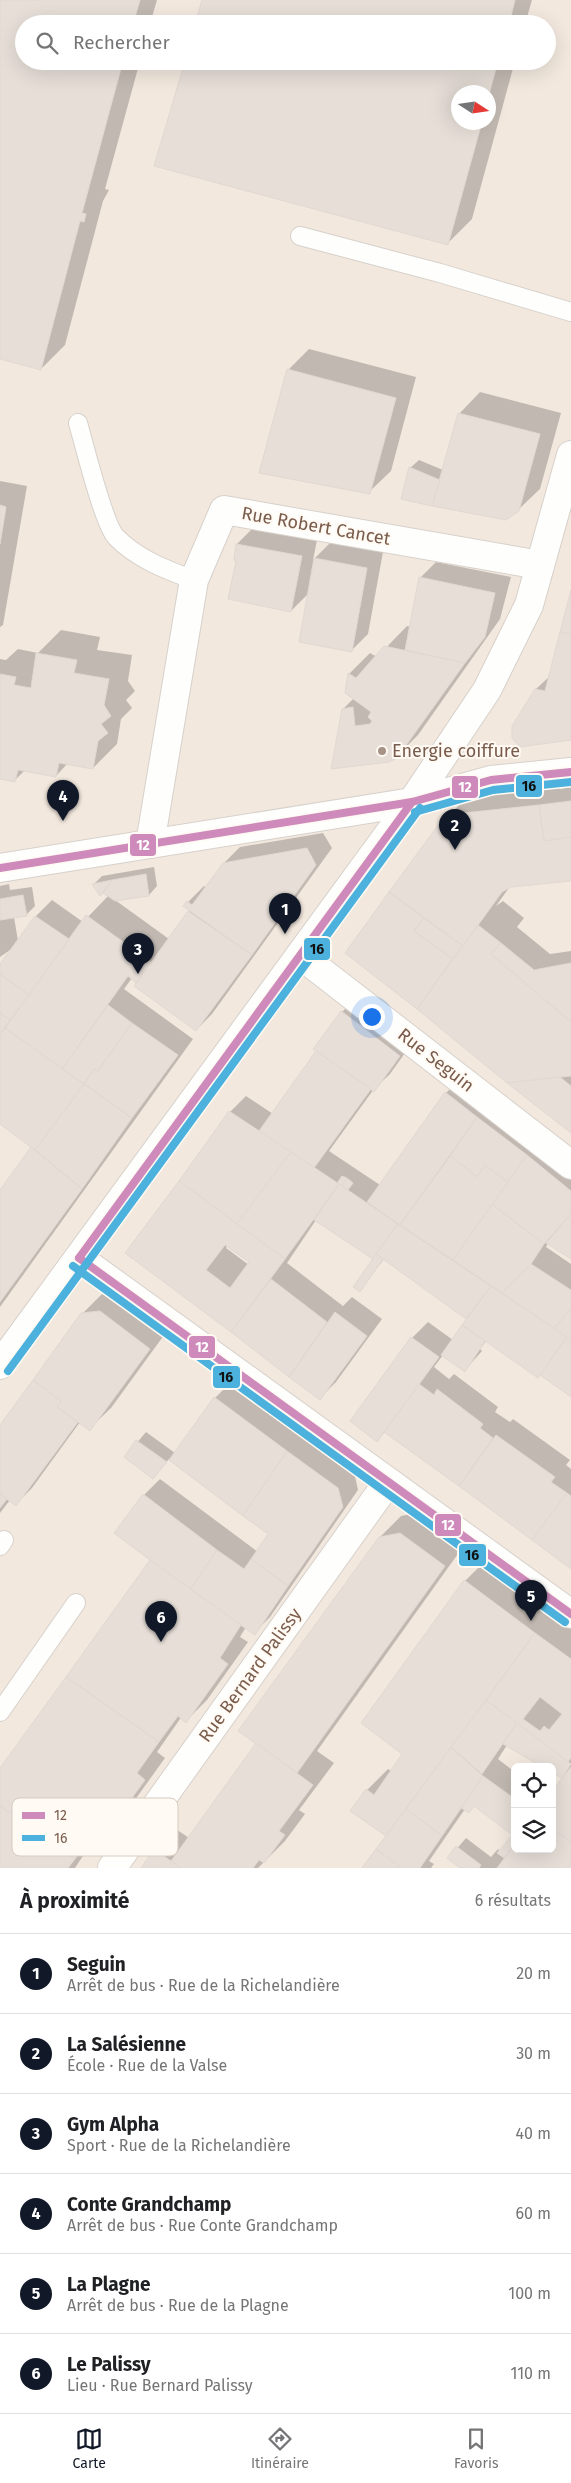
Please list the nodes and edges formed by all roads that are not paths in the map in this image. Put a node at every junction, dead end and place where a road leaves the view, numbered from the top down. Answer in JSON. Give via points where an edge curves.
{"nodes":[{"id":1,"x":300,"y":236,"type":"dead end"},
{"id":2,"x":571,"y":312,"type":"edge"},
{"id":3,"x":78,"y":423,"type":"dead end"},
{"id":4,"x":571,"y":455,"type":"edge"},
{"id":5,"x":540,"y":565,"type":"junction"},
{"id":6,"x":194,"y":580,"type":"junction"},
{"id":7,"x":571,"y":772,"type":"edge"},
{"id":8,"x":412,"y":802,"type":"junction"},
{"id":9,"x":150,"y":844,"type":"junction"},
{"id":10,"x":0,"y":868,"type":"edge"},
{"id":11,"x":300,"y":955,"type":"junction"},
{"id":12,"x":571,"y":1165,"type":"edge"},
{"id":13,"x":79,"y":1258,"type":"junction"},
{"id":14,"x":0,"y":1365,"type":"edge"},
{"id":15,"x":388,"y":1482,"type":"junction"},
{"id":16,"x":76,"y":1603,"type":"dead end"},
{"id":17,"x":571,"y":1614,"type":"edge"},
{"id":18,"x":0,"y":1712,"type":"edge"},
{"id":19,"x":162,"y":1798,"type":"edge"},
{"id":20,"x":121,"y":1856,"type":"edge"},
{"id":21,"x":112,"y":1868,"type":"edge"}],
"edges":[{"from":1,"to":2,"type":"lane"},
{"from":3,"to":6,"type":"lane","via":[[115,536],[152,563]]},
{"from":4,"to":5,"type":"street"},
{"from":5,"to":6,"type":"street","name":"Rue Robert Cancet","via":[[224,510]]},
{"from":5,"to":8,"type":"street","via":[[529,605],[487,690]]},
{"from":6,"to":9,"type":"street","name":"Rue Robert Cancet"},
{"from":7,"to":8,"type":"street","via":[[491,780]]},
{"from":8,"to":9,"type":"street"},
{"from":8,"to":11,"type":"street"},
{"from":9,"to":10,"type":"street"},
{"from":11,"to":12,"type":"street","name":"Rue Seguin"},
{"from":11,"to":13,"type":"street"},
{"from":13,"to":14,"type":"street"},
{"from":13,"to":15,"type":"street"},
{"from":15,"to":17,"type":"street"},
{"from":15,"to":19,"type":"street","name":"Rue Bernard Palissy"},
{"from":16,"to":18,"type":"lane"},
{"from":20,"to":21,"type":"street","name":"Rue Bernard Palissy"}]}
